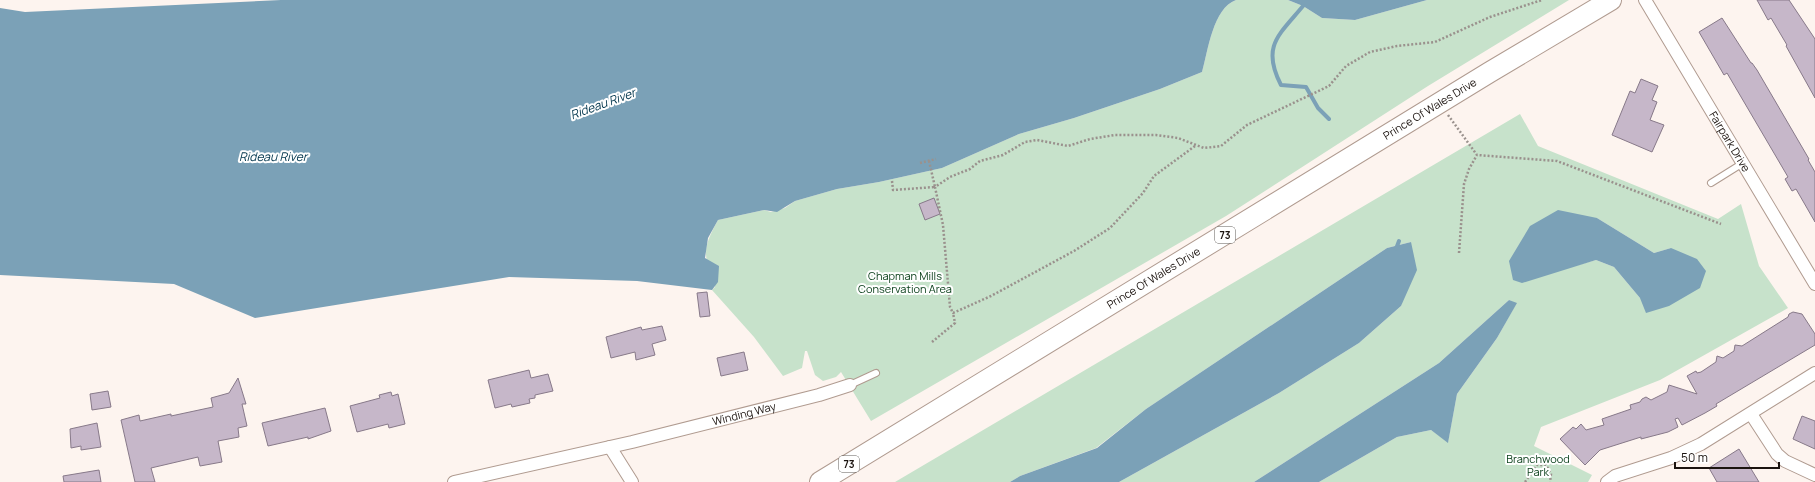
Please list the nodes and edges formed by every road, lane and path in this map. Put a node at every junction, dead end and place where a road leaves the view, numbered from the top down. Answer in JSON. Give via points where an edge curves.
{"nodes":[{"id":1,"x":1542,"y":0,"type":"edge"},
{"id":2,"x":1611,"y":0,"type":"edge"},
{"id":3,"x":1645,"y":0,"type":"edge"},
{"id":4,"x":1439,"y":103,"type":"junction"},
{"id":5,"x":1195,"y":146,"type":"junction"},
{"id":6,"x":1477,"y":156,"type":"junction"},
{"id":7,"x":936,"y":159,"type":"dead end"},
{"id":8,"x":929,"y":161,"type":"junction"},
{"id":9,"x":920,"y":163,"type":"dead end"},
{"id":10,"x":1743,"y":163,"type":"junction"},
{"id":11,"x":892,"y":181,"type":"dead end"},
{"id":12,"x":1711,"y":183,"type":"dead end"},
{"id":13,"x":935,"y":187,"type":"junction"},
{"id":14,"x":1721,"y":224,"type":"dead end"},
{"id":15,"x":1459,"y":253,"type":"dead end"},
{"id":16,"x":1815,"y":284,"type":"edge"},
{"id":17,"x":952,"y":313,"type":"junction"},
{"id":18,"x":932,"y":342,"type":"dead end"},
{"id":19,"x":876,"y":373,"type":"dead end"},
{"id":20,"x":1815,"y":373,"type":"edge"},
{"id":21,"x":850,"y":385,"type":"joint"},
{"id":22,"x":1751,"y":414,"type":"junction"},
{"id":23,"x":610,"y":447,"type":"junction"},
{"id":24,"x":1815,"y":474,"type":"edge"},
{"id":25,"x":454,"y":482,"type":"edge"},
{"id":26,"x":632,"y":482,"type":"edge"},
{"id":27,"x":820,"y":482,"type":"edge"},
{"id":28,"x":1525,"y":482,"type":"edge"},
{"id":29,"x":1550,"y":482,"type":"edge"},
{"id":30,"x":1608,"y":482,"type":"edge"}],
"edges":[{"from":1,"to":5,"type":"path","via":[[1490,17],[1435,42],[1370,52],[1346,66],[1329,86],[1247,125],[1221,146]]},
{"from":2,"to":4,"type":"main road","name":"Prince Of Wales Drive","number":"73"},
{"from":3,"to":10,"type":"street","name":"Fairpark Drive"},
{"from":4,"to":6,"type":"path"},
{"from":4,"to":27,"type":"main road","name":"Prince Of Wales Drive","number":"73"},
{"from":5,"to":13,"type":"path","via":[[1178,138],[1156,135],[1115,135],[1068,146],[1037,140],[1025,142],[999,157],[980,161]]},
{"from":5,"to":17,"type":"path","via":[[1154,176],[1143,193],[1110,228],[1074,251],[991,296]]},
{"from":6,"to":14,"type":"path","via":[[1557,161]]},
{"from":6,"to":15,"type":"path","via":[[1464,184]]},
{"from":7,"to":8,"type":"path"},
{"from":8,"to":9,"type":"path"},
{"from":8,"to":13,"type":"path"},
{"from":10,"to":12,"type":"lane"},
{"from":10,"to":16,"type":"street","name":"Fairpark Drive"},
{"from":11,"to":13,"type":"path","via":[[893,190]]},
{"from":13,"to":17,"type":"path","via":[[941,211]]},
{"from":17,"to":18,"type":"path","via":[[955,323]]},
{"from":19,"to":21,"type":"lane","name":"Winding Way"},
{"from":20,"to":22,"type":"street"},
{"from":21,"to":23,"type":"street","name":"Winding Way","via":[[819,396]]},
{"from":22,"to":24,"type":"street","via":[[1777,454],[1785,461]]},
{"from":22,"to":30,"type":"street","via":[[1672,458],[1615,476]]},
{"from":23,"to":25,"type":"street","name":"Winding Way"},
{"from":23,"to":26,"type":"street"},
{"from":28,"to":29,"type":"path","via":[[1537,465],[1546,465],[1551,474]]}]}
